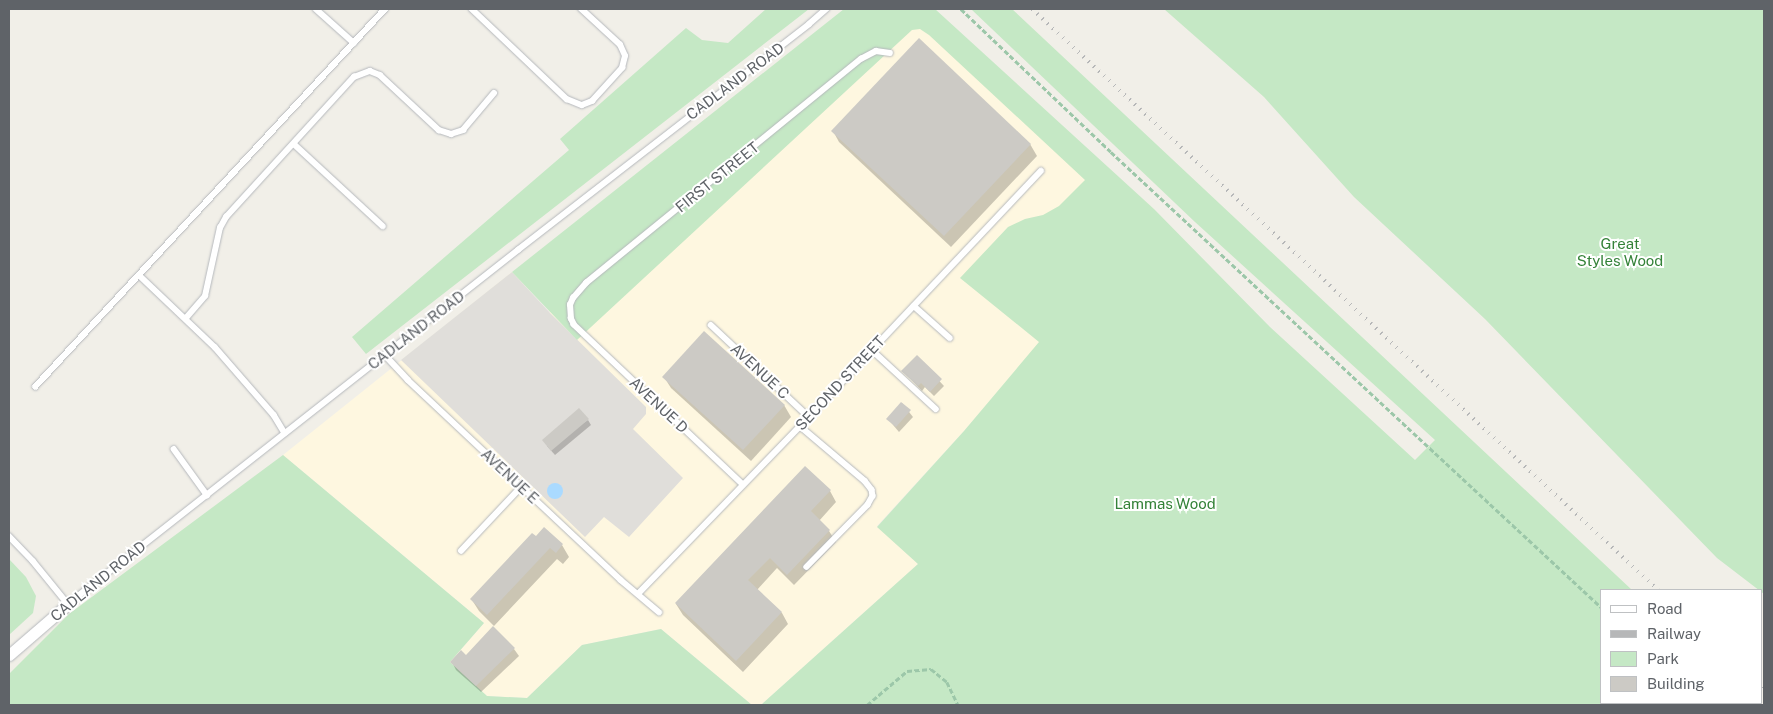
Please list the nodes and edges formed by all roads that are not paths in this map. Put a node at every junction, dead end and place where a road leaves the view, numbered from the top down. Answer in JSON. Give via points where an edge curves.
{"nodes":[{"id":1,"x":316,"y":9,"type":"edge"},
{"id":2,"x":385,"y":9,"type":"edge"},
{"id":3,"x":472,"y":9,"type":"edge"},
{"id":4,"x":581,"y":9,"type":"edge"},
{"id":5,"x":826,"y":9,"type":"edge"},
{"id":6,"x":354,"y":43,"type":"junction"},
{"id":7,"x":890,"y":53,"type":"dead end"},
{"id":8,"x":494,"y":93,"type":"dead end"},
{"id":9,"x":294,"y":144,"type":"junction"},
{"id":10,"x":1041,"y":171,"type":"dead end"},
{"id":11,"x":383,"y":226,"type":"dead end"},
{"id":12,"x":139,"y":275,"type":"junction"},
{"id":13,"x":914,"y":306,"type":"junction"},
{"id":14,"x":186,"y":318,"type":"junction"},
{"id":15,"x":574,"y":325,"type":"joint"},
{"id":16,"x":711,"y":325,"type":"dead end"},
{"id":17,"x":950,"y":338,"type":"dead end"},
{"id":18,"x":872,"y":350,"type":"junction"},
{"id":19,"x":385,"y":355,"type":"junction"},
{"id":20,"x":35,"y":387,"type":"dead end"},
{"id":21,"x":936,"y":409,"type":"dead end"},
{"id":22,"x":809,"y":417,"type":"junction"},
{"id":23,"x":800,"y":426,"type":"junction"},
{"id":24,"x":285,"y":433,"type":"junction"},
{"id":25,"x":174,"y":449,"type":"dead end"},
{"id":26,"x":744,"y":485,"type":"junction"},
{"id":27,"x":521,"y":486,"type":"junction"},
{"id":28,"x":207,"y":495,"type":"junction"},
{"id":29,"x":9,"y":536,"type":"edge"},
{"id":30,"x":461,"y":551,"type":"dead end"},
{"id":31,"x":807,"y":568,"type":"dead end"},
{"id":32,"x":638,"y":594,"type":"junction"},
{"id":33,"x":68,"y":604,"type":"junction"},
{"id":34,"x":659,"y":612,"type":"dead end"},
{"id":35,"x":9,"y":656,"type":"edge"}],
"edges":[{"from":1,"to":6,"type":"lane"},
{"from":2,"to":6,"type":"lane"},
{"from":3,"to":4,"type":"lane","via":[[567,99],[582,105],[592,101],[622,68],[626,56],[620,45]]},
{"from":5,"to":19,"type":"lane","name":"CADLAND ROAD"},
{"from":6,"to":12,"type":"lane"},
{"from":7,"to":15,"type":"lane","name":"FIRST STREET","via":[[876,51],[861,59],[586,283],[570,304]]},
{"from":8,"to":9,"type":"lane","via":[[463,130],[457,134],[445,134],[380,75],[364,72],[354,77]]},
{"from":9,"to":11,"type":"lane"},
{"from":9,"to":14,"type":"lane","via":[[226,217],[220,228],[205,296]]},
{"from":10,"to":13,"type":"lane","name":"SECOND STREET"},
{"from":12,"to":14,"type":"lane"},
{"from":12,"to":20,"type":"lane"},
{"from":13,"to":17,"type":"lane"},
{"from":13,"to":18,"type":"lane","name":"SECOND STREET"},
{"from":14,"to":24,"type":"lane","via":[[216,347],[274,415]]},
{"from":15,"to":26,"type":"lane","name":"AVENUE D"},
{"from":16,"to":22,"type":"lane","name":"AVENUE C"},
{"from":18,"to":21,"type":"lane"},
{"from":18,"to":22,"type":"lane","name":"SECOND STREET"},
{"from":19,"to":24,"type":"lane","name":"CADLAND ROAD"},
{"from":19,"to":27,"type":"lane","name":"AVENUE E"},
{"from":22,"to":23,"type":"lane","name":"SECOND STREET"},
{"from":23,"to":26,"type":"lane","name":"SECOND STREET"},
{"from":23,"to":31,"type":"lane","via":[[865,481],[873,496]]},
{"from":24,"to":28,"type":"lane","name":"CADLAND ROAD"},
{"from":25,"to":28,"type":"lane"},
{"from":26,"to":32,"type":"lane","name":"SECOND STREET"},
{"from":27,"to":30,"type":"lane"},
{"from":27,"to":32,"type":"lane","name":"AVENUE E"},
{"from":28,"to":33,"type":"lane","name":"CADLAND ROAD"},
{"from":29,"to":33,"type":"lane"},
{"from":32,"to":34,"type":"lane","name":"AVENUE E"},
{"from":33,"to":35,"type":"street","name":"CADLAND ROAD"}]}
